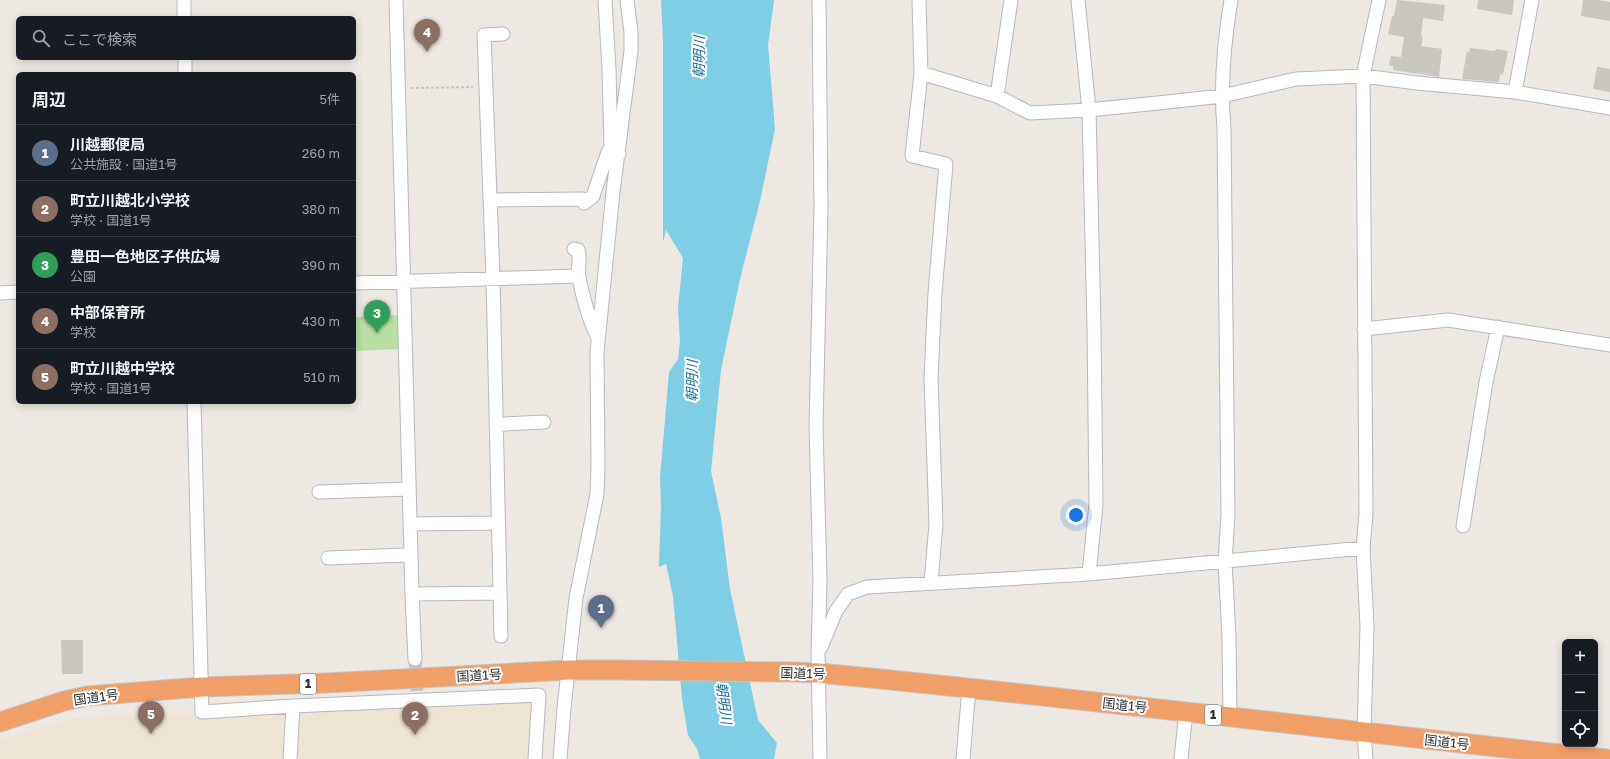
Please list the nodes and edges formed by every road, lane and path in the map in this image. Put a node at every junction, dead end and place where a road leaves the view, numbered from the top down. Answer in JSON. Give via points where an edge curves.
{"nodes":[{"id":1,"x":184,"y":0,"type":"edge"},
{"id":2,"x":396,"y":0,"type":"edge"},
{"id":3,"x":605,"y":0,"type":"edge"},
{"id":4,"x":627,"y":0,"type":"edge"},
{"id":5,"x":819,"y":0,"type":"edge"},
{"id":6,"x":919,"y":0,"type":"edge"},
{"id":7,"x":1011,"y":0,"type":"edge"},
{"id":8,"x":1078,"y":0,"type":"edge"},
{"id":9,"x":1231,"y":0,"type":"edge"},
{"id":10,"x":1380,"y":0,"type":"edge"},
{"id":11,"x":1532,"y":0,"type":"edge"},
{"id":12,"x":184,"y":16,"type":"edge"},
{"id":13,"x":503,"y":34,"type":"dead end"},
{"id":14,"x":185,"y":60,"type":"edge"},
{"id":15,"x":185,"y":72,"type":"edge"},
{"id":16,"x":920,"y":73,"type":"junction"},
{"id":17,"x":1363,"y":76,"type":"junction"},
{"id":18,"x":486,"y":87,"type":"junction"},
{"id":19,"x":398,"y":89,"type":"junction"},
{"id":20,"x":1516,"y":92,"type":"junction"},
{"id":21,"x":997,"y":96,"type":"junction"},
{"id":22,"x":1222,"y":96,"type":"junction"},
{"id":23,"x":1610,"y":108,"type":"edge"},
{"id":24,"x":1089,"y":110,"type":"junction"},
{"id":25,"x":615,"y":152,"type":"junction"},
{"id":26,"x":490,"y":200,"type":"junction"},
{"id":27,"x":574,"y":249,"type":"dead end"},
{"id":28,"x":578,"y":276,"type":"junction"},
{"id":29,"x":493,"y":278,"type":"junction"},
{"id":30,"x":404,"y":282,"type":"junction"},
{"id":31,"x":356,"y":283,"type":"edge"},
{"id":32,"x":16,"y":292,"type":"edge"},
{"id":33,"x":0,"y":293,"type":"edge"},
{"id":34,"x":1498,"y":327,"type":"junction"},
{"id":35,"x":1364,"y":329,"type":"junction"},
{"id":36,"x":598,"y":340,"type":"junction"},
{"id":37,"x":1610,"y":346,"type":"edge"},
{"id":38,"x":194,"y":404,"type":"edge"},
{"id":39,"x":544,"y":422,"type":"dead end"},
{"id":40,"x":496,"y":426,"type":"junction"},
{"id":41,"x":409,"y":489,"type":"junction"},
{"id":42,"x":319,"y":492,"type":"dead end"},
{"id":43,"x":498,"y":523,"type":"junction"},
{"id":44,"x":410,"y":524,"type":"junction"},
{"id":45,"x":1463,"y":526,"type":"dead end"},
{"id":46,"x":1363,"y":548,"type":"junction"},
{"id":47,"x":411,"y":554,"type":"junction"},
{"id":48,"x":328,"y":558,"type":"dead end"},
{"id":49,"x":1225,"y":561,"type":"junction"},
{"id":50,"x":1089,"y":574,"type":"junction"},
{"id":51,"x":931,"y":583,"type":"junction"},
{"id":52,"x":500,"y":593,"type":"junction"},
{"id":53,"x":412,"y":594,"type":"junction"},
{"id":54,"x":501,"y":636,"type":"dead end"},
{"id":55,"x":818,"y":653,"type":"junction"},
{"id":56,"x":415,"y":659,"type":"tunnel mouth"},
{"id":57,"x":569,"y":670,"type":"junction"},
{"id":58,"x":819,"y":673,"type":"junction"},
{"id":59,"x":202,"y":687,"type":"junction"},
{"id":60,"x":969,"y":688,"type":"junction"},
{"id":61,"x":293,"y":706,"type":"junction"},
{"id":62,"x":1186,"y":712,"type":"junction"},
{"id":63,"x":1230,"y":717,"type":"junction"},
{"id":64,"x":0,"y":722,"type":"edge"},
{"id":65,"x":1364,"y":733,"type":"junction"},
{"id":66,"x":559,"y":758,"type":"edge"},
{"id":67,"x":290,"y":759,"type":"edge"},
{"id":68,"x":535,"y":759,"type":"edge"},
{"id":69,"x":820,"y":759,"type":"edge"},
{"id":70,"x":963,"y":759,"type":"edge"},
{"id":71,"x":1181,"y":759,"type":"edge"},
{"id":72,"x":1366,"y":759,"type":"edge"},
{"id":73,"x":1606,"y":759,"type":"edge"}],
"edges":[{"from":1,"to":12,"type":"street"},
{"from":2,"to":19,"type":"street"},
{"from":3,"to":25,"type":"street"},
{"from":4,"to":25,"type":"street","via":[[632,32],[631,51]]},
{"from":5,"to":55,"type":"street","via":[[821,208],[816,426],[820,580]]},
{"from":6,"to":16,"type":"street"},
{"from":7,"to":21,"type":"street"},
{"from":8,"to":24,"type":"street"},
{"from":9,"to":22,"type":"street","via":[[1222,63]]},
{"from":10,"to":17,"type":"street"},
{"from":11,"to":20,"type":"street"},
{"from":13,"to":18,"type":"street","via":[[484,35]]},
{"from":14,"to":15,"type":"street"},
{"from":16,"to":21,"type":"street"},
{"from":16,"to":51,"type":"street","via":[[912,156],[946,164],[935,292],[931,378],[936,524]]},
{"from":17,"to":20,"type":"street"},
{"from":17,"to":22,"type":"street","via":[[1296,79]]},
{"from":17,"to":35,"type":"street"},
{"from":18,"to":19,"type":"path"},
{"from":18,"to":26,"type":"street"},
{"from":19,"to":30,"type":"street"},
{"from":20,"to":23,"type":"street"},
{"from":21,"to":24,"type":"street","via":[[1030,113]]},
{"from":22,"to":24,"type":"street"},
{"from":22,"to":49,"type":"street","via":[[1228,515]]},
{"from":24,"to":50,"type":"street","via":[[1096,504]]},
{"from":25,"to":26,"type":"street","via":[[608,152],[593,196],[587,202]]},
{"from":25,"to":36,"type":"street"},
{"from":26,"to":29,"type":"street"},
{"from":27,"to":28,"type":"street","via":[[578,250],[580,256]]},
{"from":28,"to":29,"type":"street","via":[[498,280]]},
{"from":28,"to":36,"type":"street"},
{"from":29,"to":30,"type":"street"},
{"from":29,"to":40,"type":"street"},
{"from":30,"to":31,"type":"street"},
{"from":30,"to":41,"type":"street"},
{"from":32,"to":33,"type":"street"},
{"from":34,"to":35,"type":"street","via":[[1448,320]]},
{"from":34,"to":37,"type":"street"},
{"from":34,"to":45,"type":"street","via":[[1486,382]]},
{"from":35,"to":46,"type":"street","via":[[1366,514]]},
{"from":36,"to":57,"type":"street","via":[[597,494],[576,598]]},
{"from":38,"to":59,"type":"street"},
{"from":39,"to":40,"type":"street"},
{"from":40,"to":43,"type":"street"},
{"from":41,"to":42,"type":"street"},
{"from":41,"to":44,"type":"street"},
{"from":43,"to":44,"type":"street"},
{"from":43,"to":52,"type":"street"},
{"from":44,"to":47,"type":"street"},
{"from":46,"to":49,"type":"street"},
{"from":46,"to":65,"type":"street","via":[[1367,626]]},
{"from":47,"to":48,"type":"street"},
{"from":47,"to":53,"type":"street"},
{"from":49,"to":50,"type":"street"},
{"from":49,"to":63,"type":"street"},
{"from":50,"to":51,"type":"street"},
{"from":51,"to":55,"type":"street","via":[[867,586],[848,594],[836,611]]},
{"from":52,"to":53,"type":"street"},
{"from":52,"to":54,"type":"street"},
{"from":53,"to":56,"type":"street"},
{"from":55,"to":58,"type":"street"},
{"from":57,"to":58,"type":"highway","name":"国道1号","number":"1"},
{"from":57,"to":59,"type":"highway","name":"国道1号","number":"1"},
{"from":57,"to":66,"type":"street"},
{"from":58,"to":60,"type":"highway","name":"国道1号","number":"1"},
{"from":58,"to":69,"type":"street"},
{"from":59,"to":61,"type":"street","via":[[202,712]]},
{"from":59,"to":64,"type":"highway","name":"国道1号","number":"1","via":[[87,696]]},
{"from":60,"to":62,"type":"highway","name":"国道1号","number":"1"},
{"from":60,"to":70,"type":"street"},
{"from":61,"to":67,"type":"street"},
{"from":61,"to":68,"type":"street","via":[[417,698],[539,695]]},
{"from":62,"to":63,"type":"highway","name":"国道1号","number":"1"},
{"from":62,"to":71,"type":"street"},
{"from":63,"to":65,"type":"highway","name":"国道1号","number":"1"},
{"from":65,"to":72,"type":"street"},
{"from":65,"to":73,"type":"highway","name":"国道1号","number":"1"}]}
